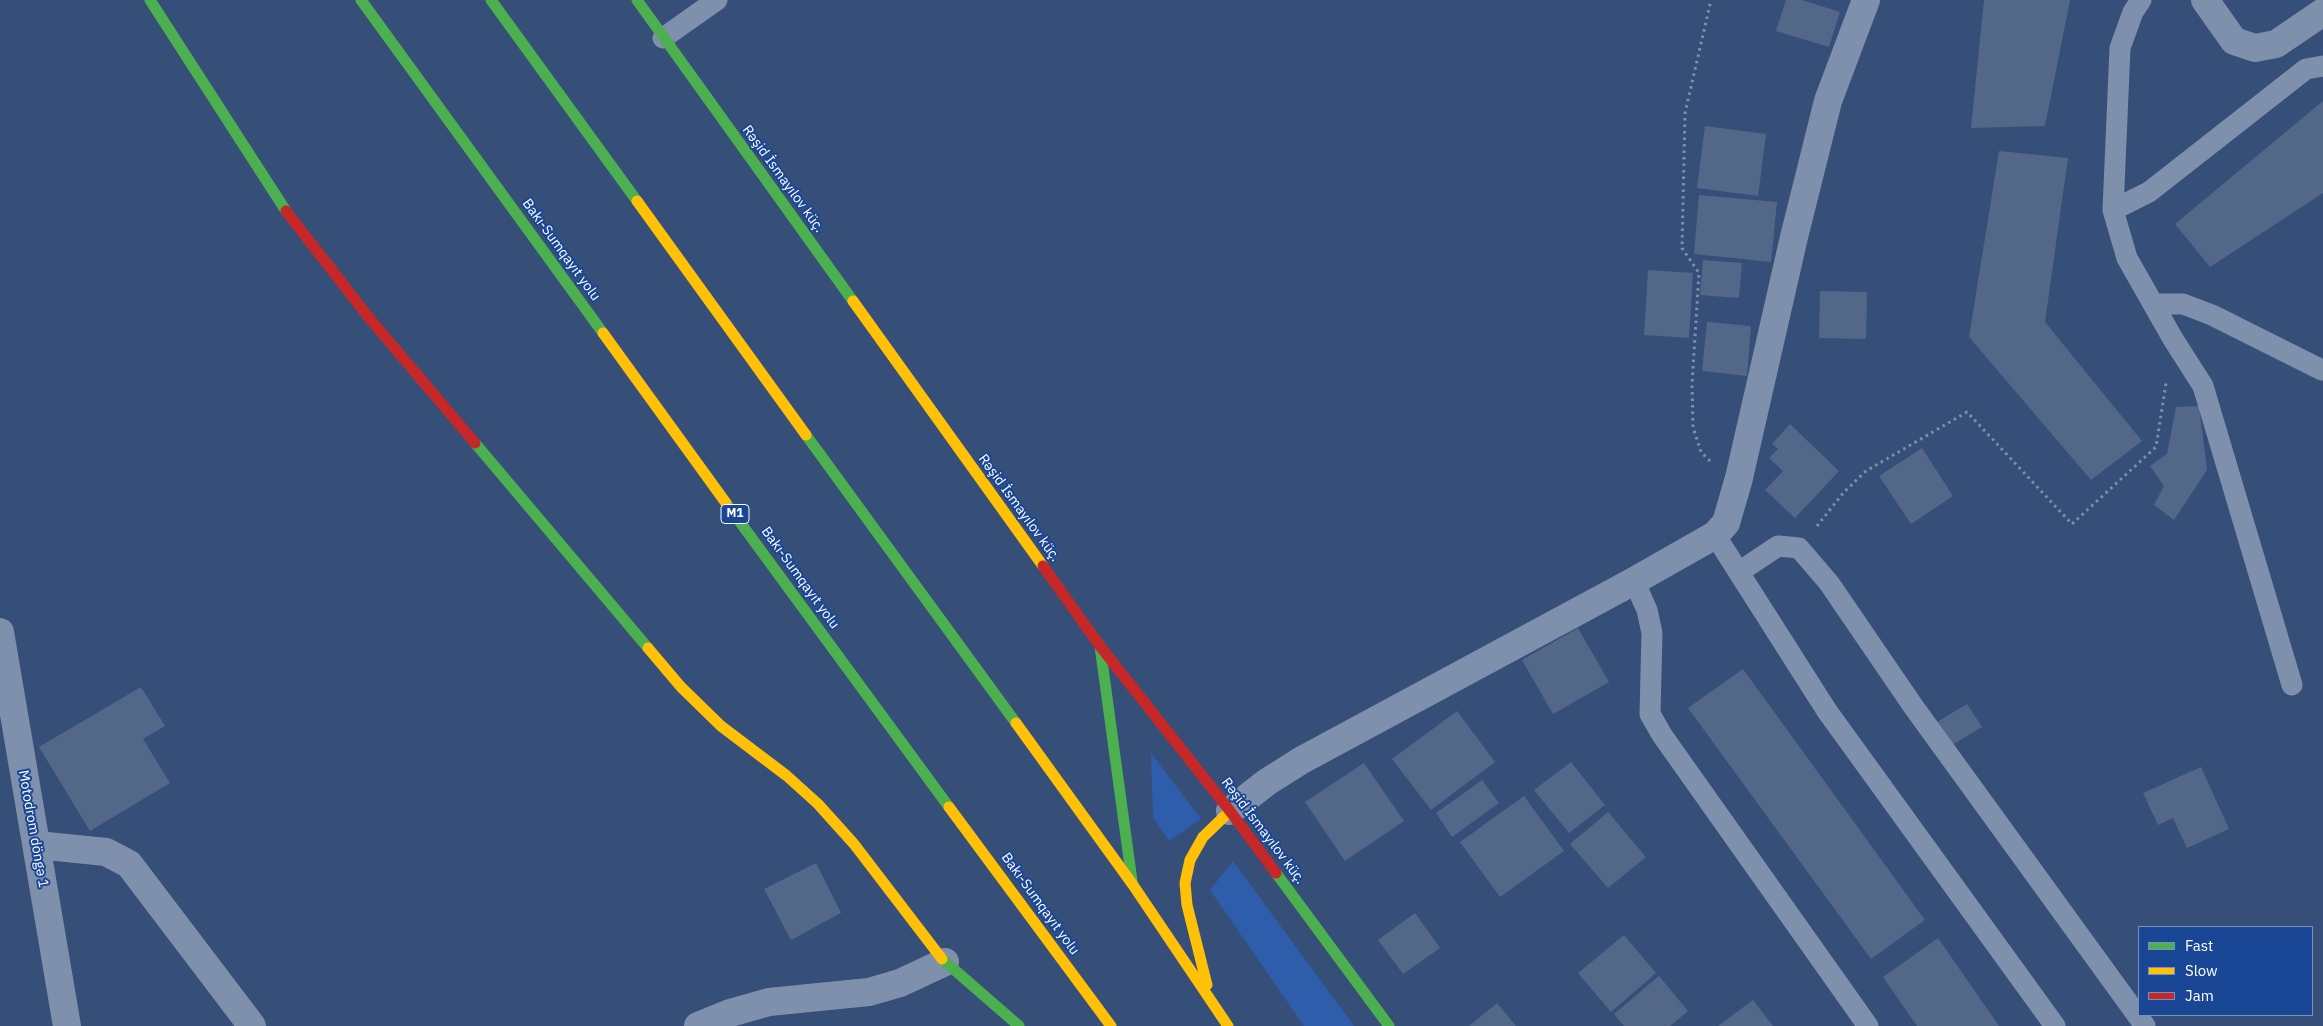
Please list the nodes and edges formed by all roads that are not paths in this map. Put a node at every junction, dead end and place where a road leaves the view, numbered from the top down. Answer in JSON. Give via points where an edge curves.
{"nodes":[{"id":1,"x":150,"y":0,"type":"edge"},
{"id":2,"x":361,"y":0,"type":"edge"},
{"id":3,"x":491,"y":0,"type":"edge"},
{"id":4,"x":637,"y":0,"type":"edge"},
{"id":5,"x":717,"y":0,"type":"edge"},
{"id":6,"x":1866,"y":0,"type":"edge"},
{"id":7,"x":2142,"y":0,"type":"edge"},
{"id":8,"x":2205,"y":0,"type":"edge"},
{"id":9,"x":2323,"y":12,"type":"edge"},
{"id":10,"x":664,"y":38,"type":"junction"},
{"id":11,"x":2323,"y":66,"type":"edge"},
{"id":12,"x":2113,"y":210,"type":"junction"},
{"id":13,"x":2153,"y":304,"type":"junction"},
{"id":14,"x":2322,"y":370,"type":"edge"},
{"id":15,"x":1715,"y":535,"type":"junction"},
{"id":16,"x":1739,"y":572,"type":"junction"},
{"id":17,"x":1634,"y":581,"type":"junction"},
{"id":18,"x":0,"y":632,"type":"edge"},
{"id":19,"x":1100,"y":646,"type":"junction"},
{"id":20,"x":2292,"y":685,"type":"dead end"},
{"id":21,"x":10,"y":752,"type":"edge"},
{"id":22,"x":1230,"y":811,"type":"junction"},
{"id":23,"x":37,"y":845,"type":"junction"},
{"id":24,"x":1132,"y":885,"type":"junction"},
{"id":25,"x":945,"y":962,"type":"junction"},
{"id":26,"x":1212,"y":1006,"type":"junction"},
{"id":27,"x":67,"y":1026,"type":"edge"},
{"id":28,"x":252,"y":1026,"type":"edge"},
{"id":29,"x":698,"y":1026,"type":"edge"},
{"id":30,"x":1019,"y":1026,"type":"edge"},
{"id":31,"x":1111,"y":1026,"type":"edge"},
{"id":32,"x":1228,"y":1026,"type":"edge"},
{"id":33,"x":1389,"y":1026,"type":"edge"},
{"id":34,"x":1868,"y":1026,"type":"edge"},
{"id":35,"x":2055,"y":1026,"type":"edge"},
{"id":36,"x":2145,"y":1026,"type":"edge"}],
"edges":[{"from":1,"to":25,"type":"main road","via":[[280,203],[370,319],[681,687],[721,726],[818,804],[854,844]]},
{"from":2,"to":31,"type":"main road","name":"Bakı-Sumqayıt yolu","number":"M1"},
{"from":3,"to":24,"type":"main road"},
{"from":4,"to":10,"type":"main road","name":"Rəşid İsmayılov küç."},
{"from":5,"to":10,"type":"lane"},
{"from":6,"to":15,"type":"street","via":[[1828,101],[1740,478],[1726,523]]},
{"from":7,"to":12,"type":"lane","via":[[2133,12],[2120,48]]},
{"from":8,"to":9,"type":"street","via":[[2234,41],[2255,48],[2276,44]]},
{"from":10,"to":19,"type":"main road","name":"Rəşid İsmayılov küç."},
{"from":11,"to":12,"type":"lane","via":[[2306,69],[2149,192]]},
{"from":12,"to":13,"type":"lane","via":[[2128,258]]},
{"from":13,"to":14,"type":"lane","via":[[2183,304],[2212,315]]},
{"from":13,"to":20,"type":"lane","via":[[2203,386]]},
{"from":15,"to":16,"type":"lane"},
{"from":15,"to":17,"type":"street"},
{"from":16,"to":35,"type":"lane","via":[[1827,711]]},
{"from":16,"to":36,"type":"lane","via":[[1778,546],[1799,548],[1829,583],[1913,706]]},
{"from":17,"to":22,"type":"street","via":[[1302,760]]},
{"from":17,"to":34,"type":"lane","via":[[1648,610],[1652,633],[1650,714]]},
{"from":18,"to":21,"type":"street","name":"Motodrom döngə 1"},
{"from":19,"to":22,"type":"main road","name":"Rəşid İsmayılov küç."},
{"from":19,"to":24,"type":"main road"},
{"from":21,"to":23,"type":"street","name":"Motodrom döngə 1"},
{"from":22,"to":26,"type":"main road","via":[[1203,837],[1190,860],[1185,883],[1187,906]]},
{"from":22,"to":33,"type":"main road","name":"Rəşid İsmayılov küç."},
{"from":23,"to":27,"type":"street","name":"Motodrom döngə 1"},
{"from":23,"to":28,"type":"street","via":[[106,852],[129,864]]},
{"from":24,"to":26,"type":"main road"},
{"from":25,"to":29,"type":"street","via":[[900,983],[869,992],[769,1002]]},
{"from":25,"to":30,"type":"main road"},
{"from":26,"to":32,"type":"main road"}]}
